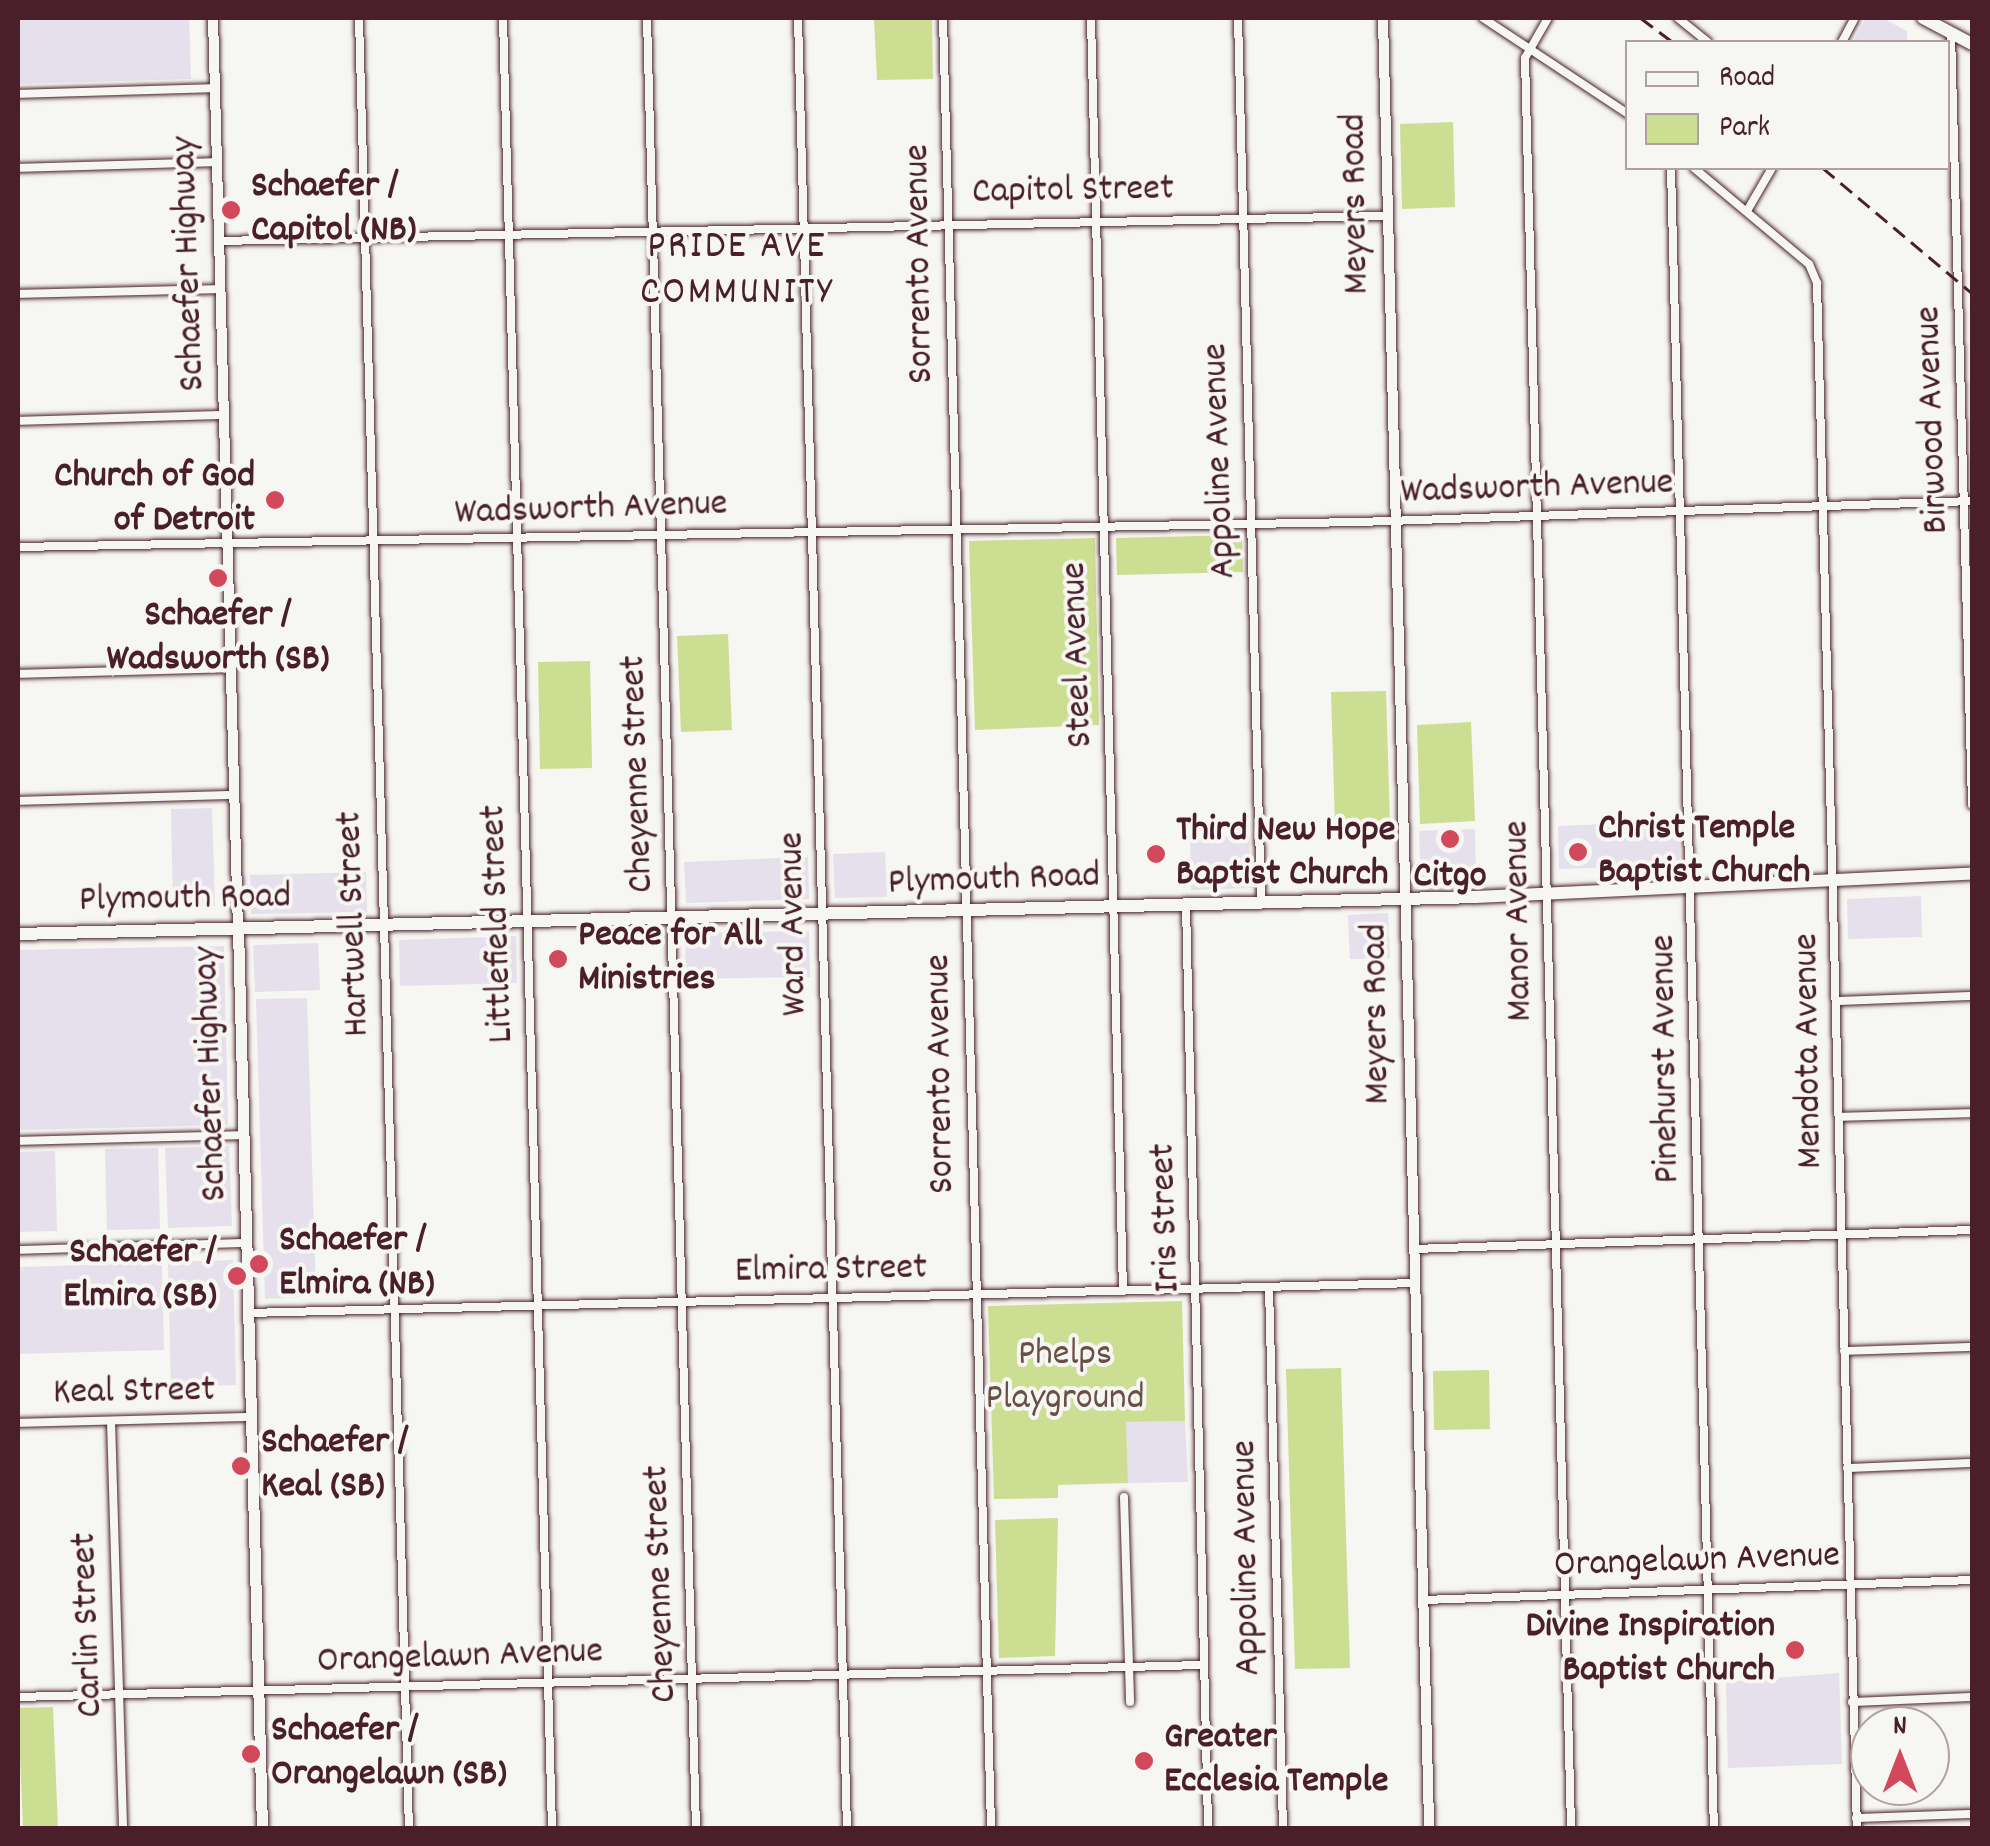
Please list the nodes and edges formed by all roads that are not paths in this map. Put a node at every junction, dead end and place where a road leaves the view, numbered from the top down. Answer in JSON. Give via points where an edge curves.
{"nodes":[{"id":1,"x":213,"y":18,"type":"edge"},
{"id":2,"x":358,"y":18,"type":"edge"},
{"id":3,"x":502,"y":18,"type":"edge"},
{"id":4,"x":646,"y":18,"type":"edge"},
{"id":5,"x":798,"y":18,"type":"edge"},
{"id":6,"x":943,"y":18,"type":"edge"},
{"id":7,"x":1090,"y":18,"type":"edge"},
{"id":8,"x":1238,"y":18,"type":"edge"},
{"id":9,"x":1382,"y":18,"type":"edge"},
{"id":10,"x":1483,"y":18,"type":"edge"},
{"id":11,"x":1548,"y":18,"type":"edge"},
{"id":12,"x":1678,"y":18,"type":"edge"},
{"id":13,"x":1855,"y":18,"type":"edge"},
{"id":14,"x":1923,"y":18,"type":"edge"},
{"id":15,"x":1952,"y":33,"type":"junction"},
{"id":16,"x":1706,"y":40,"type":"edge"},
{"id":17,"x":1843,"y":40,"type":"edge"},
{"id":18,"x":1972,"y":44,"type":"edge"},
{"id":19,"x":1530,"y":45,"type":"junction"},
{"id":20,"x":215,"y":88,"type":"junction"},
{"id":21,"x":18,"y":94,"type":"edge"},
{"id":22,"x":1625,"y":112,"type":"edge"},
{"id":23,"x":217,"y":162,"type":"junction"},
{"id":24,"x":18,"y":168,"type":"edge"},
{"id":25,"x":1671,"y":170,"type":"edge"},
{"id":26,"x":1696,"y":170,"type":"edge"},
{"id":27,"x":1771,"y":170,"type":"edge"},
{"id":28,"x":1747,"y":211,"type":"junction"},
{"id":29,"x":1387,"y":216,"type":"junction"},
{"id":30,"x":1242,"y":217,"type":"junction"},
{"id":31,"x":1095,"y":220,"type":"junction"},
{"id":32,"x":948,"y":222,"type":"junction"},
{"id":33,"x":804,"y":225,"type":"junction"},
{"id":34,"x":652,"y":228,"type":"junction"},
{"id":35,"x":508,"y":233,"type":"junction"},
{"id":36,"x":365,"y":237,"type":"junction"},
{"id":37,"x":219,"y":241,"type":"junction"},
{"id":38,"x":220,"y":289,"type":"junction"},
{"id":39,"x":18,"y":294,"type":"edge"},
{"id":40,"x":224,"y":415,"type":"junction"},
{"id":41,"x":18,"y":421,"type":"edge"},
{"id":42,"x":1968,"y":502,"type":"edge"},
{"id":43,"x":1823,"y":506,"type":"junction"},
{"id":44,"x":1681,"y":511,"type":"junction"},
{"id":45,"x":1537,"y":516,"type":"junction"},
{"id":46,"x":1396,"y":521,"type":"junction"},
{"id":47,"x":1250,"y":524,"type":"junction"},
{"id":48,"x":1103,"y":526,"type":"junction"},
{"id":49,"x":956,"y":530,"type":"junction"},
{"id":50,"x":812,"y":532,"type":"junction"},
{"id":51,"x":661,"y":536,"type":"junction"},
{"id":52,"x":517,"y":540,"type":"junction"},
{"id":53,"x":373,"y":544,"type":"junction"},
{"id":54,"x":18,"y":547,"type":"edge"},
{"id":55,"x":228,"y":548,"type":"junction"},
{"id":56,"x":231,"y":668,"type":"junction"},
{"id":57,"x":18,"y":674,"type":"edge"},
{"id":58,"x":234,"y":794,"type":"junction"},
{"id":59,"x":18,"y":801,"type":"edge"},
{"id":60,"x":1972,"y":806,"type":"edge"},
{"id":61,"x":1972,"y":874,"type":"edge"},
{"id":62,"x":1833,"y":880,"type":"junction"},
{"id":63,"x":1690,"y":884,"type":"junction"},
{"id":64,"x":1547,"y":891,"type":"junction"},
{"id":65,"x":1406,"y":899,"type":"junction"},
{"id":66,"x":1261,"y":903,"type":"junction"},
{"id":67,"x":1186,"y":905,"type":"junction"},
{"id":68,"x":1114,"y":908,"type":"junction"},
{"id":69,"x":966,"y":912,"type":"junction"},
{"id":70,"x":822,"y":916,"type":"junction"},
{"id":71,"x":671,"y":919,"type":"junction"},
{"id":72,"x":527,"y":922,"type":"junction"},
{"id":73,"x":383,"y":926,"type":"junction"},
{"id":74,"x":238,"y":930,"type":"junction"},
{"id":75,"x":18,"y":934,"type":"edge"},
{"id":76,"x":1972,"y":996,"type":"edge"},
{"id":77,"x":1836,"y":1000,"type":"junction"},
{"id":78,"x":1972,"y":1113,"type":"edge"},
{"id":79,"x":1839,"y":1118,"type":"junction"},
{"id":80,"x":243,"y":1135,"type":"junction"},
{"id":81,"x":18,"y":1141,"type":"edge"},
{"id":82,"x":1972,"y":1230,"type":"edge"},
{"id":83,"x":1842,"y":1234,"type":"junction"},
{"id":84,"x":1699,"y":1239,"type":"junction"},
{"id":85,"x":246,"y":1243,"type":"junction"},
{"id":86,"x":1556,"y":1244,"type":"junction"},
{"id":87,"x":1414,"y":1249,"type":"junction"},
{"id":88,"x":18,"y":1250,"type":"edge"},
{"id":89,"x":1414,"y":1283,"type":"junction"},
{"id":90,"x":1268,"y":1287,"type":"junction"},
{"id":91,"x":1197,"y":1289,"type":"junction"},
{"id":92,"x":1123,"y":1291,"type":"junction"},
{"id":93,"x":976,"y":1296,"type":"junction"},
{"id":94,"x":833,"y":1299,"type":"junction"},
{"id":95,"x":682,"y":1302,"type":"junction"},
{"id":96,"x":538,"y":1306,"type":"junction"},
{"id":97,"x":394,"y":1310,"type":"junction"},
{"id":98,"x":248,"y":1313,"type":"junction"},
{"id":99,"x":1972,"y":1347,"type":"edge"},
{"id":100,"x":1844,"y":1351,"type":"junction"},
{"id":101,"x":251,"y":1418,"type":"junction"},
{"id":102,"x":111,"y":1421,"type":"junction"},
{"id":103,"x":18,"y":1423,"type":"edge"},
{"id":104,"x":1972,"y":1464,"type":"edge"},
{"id":105,"x":1847,"y":1468,"type":"junction"},
{"id":106,"x":1124,"y":1497,"type":"dead end"},
{"id":107,"x":1972,"y":1580,"type":"edge"},
{"id":108,"x":1850,"y":1585,"type":"junction"},
{"id":109,"x":1708,"y":1590,"type":"junction"},
{"id":110,"x":1566,"y":1594,"type":"junction"},
{"id":111,"x":1424,"y":1600,"type":"junction"},
{"id":112,"x":1204,"y":1665,"type":"junction"},
{"id":113,"x":1129,"y":1668,"type":"junction"},
{"id":114,"x":988,"y":1673,"type":"junction"},
{"id":115,"x":842,"y":1677,"type":"junction"},
{"id":116,"x":693,"y":1678,"type":"junction"},
{"id":117,"x":548,"y":1684,"type":"junction"},
{"id":118,"x":406,"y":1688,"type":"junction"},
{"id":119,"x":258,"y":1691,"type":"junction"},
{"id":120,"x":118,"y":1695,"type":"junction"},
{"id":121,"x":18,"y":1697,"type":"edge"},
{"id":122,"x":1972,"y":1697,"type":"edge"},
{"id":123,"x":1130,"y":1702,"type":"dead end"},
{"id":124,"x":1852,"y":1702,"type":"junction"},
{"id":125,"x":1972,"y":1814,"type":"edge"},
{"id":126,"x":1856,"y":1824,"type":"edge"},
{"id":127,"x":123,"y":1828,"type":"edge"},
{"id":128,"x":262,"y":1828,"type":"edge"},
{"id":129,"x":409,"y":1828,"type":"edge"},
{"id":130,"x":552,"y":1828,"type":"edge"},
{"id":131,"x":696,"y":1828,"type":"edge"},
{"id":132,"x":847,"y":1828,"type":"edge"},
{"id":133,"x":991,"y":1828,"type":"edge"},
{"id":134,"x":1208,"y":1828,"type":"edge"},
{"id":135,"x":1283,"y":1828,"type":"edge"},
{"id":136,"x":1429,"y":1828,"type":"edge"},
{"id":137,"x":1571,"y":1828,"type":"edge"},
{"id":138,"x":1714,"y":1828,"type":"edge"}],
"edges":[{"from":1,"to":20,"type":"street","name":"Schaefer Highway"},
{"from":2,"to":36,"type":"street","name":"Hartwell Street"},
{"from":3,"to":35,"type":"street","name":"Littlefield Street"},
{"from":4,"to":34,"type":"street","name":"Cheyenne Street"},
{"from":5,"to":33,"type":"street","name":"Ward Avenue"},
{"from":6,"to":32,"type":"street","name":"Sorrento Avenue"},
{"from":7,"to":31,"type":"street","name":"Steel Avenue"},
{"from":8,"to":30,"type":"street","name":"Appoline Avenue"},
{"from":9,"to":29,"type":"street","name":"Meyers Road"},
{"from":10,"to":19,"type":"street"},
{"from":11,"to":19,"type":"street","name":"Manor Avenue"},
{"from":12,"to":16,"type":"street"},
{"from":13,"to":17,"type":"street"},
{"from":14,"to":15,"type":"main road"},
{"from":15,"to":18,"type":"main road"},
{"from":15,"to":42,"type":"street","name":"Birwood Avenue"},
{"from":19,"to":22,"type":"street"},
{"from":19,"to":45,"type":"street","name":"Manor Avenue","via":[[1524,58]]},
{"from":20,"to":21,"type":"street"},
{"from":20,"to":23,"type":"street","name":"Schaefer Highway"},
{"from":23,"to":24,"type":"street"},
{"from":23,"to":37,"type":"street","name":"Schaefer Highway"},
{"from":25,"to":44,"type":"street","name":"Pinehurst Avenue"},
{"from":26,"to":28,"type":"street"},
{"from":27,"to":28,"type":"street"},
{"from":28,"to":43,"type":"street","name":"Mendota Avenue","via":[[1815,272]]},
{"from":29,"to":30,"type":"street","name":"Capitol Street"},
{"from":29,"to":46,"type":"street","name":"Meyers Road"},
{"from":30,"to":31,"type":"street","name":"Capitol Street"},
{"from":30,"to":47,"type":"street","name":"Appoline Avenue"},
{"from":31,"to":32,"type":"street","name":"Capitol Street"},
{"from":31,"to":48,"type":"street","name":"Steel Avenue"},
{"from":32,"to":33,"type":"street","name":"Capitol Street"},
{"from":32,"to":49,"type":"street","name":"Sorrento Avenue"},
{"from":33,"to":34,"type":"street","name":"Capitol Street"},
{"from":33,"to":50,"type":"street","name":"Ward Avenue"},
{"from":34,"to":35,"type":"street","name":"Capitol Street"},
{"from":34,"to":51,"type":"street","name":"Cheyenne Street"},
{"from":35,"to":36,"type":"street","name":"Capitol Street"},
{"from":35,"to":52,"type":"street","name":"Littlefield Street"},
{"from":36,"to":37,"type":"street","name":"Capitol Street"},
{"from":36,"to":53,"type":"street","name":"Hartwell Street"},
{"from":37,"to":38,"type":"street","name":"Schaefer Highway"},
{"from":38,"to":39,"type":"street"},
{"from":38,"to":40,"type":"street","name":"Schaefer Highway"},
{"from":40,"to":41,"type":"street"},
{"from":40,"to":55,"type":"street","name":"Schaefer Highway"},
{"from":42,"to":43,"type":"street","name":"Wadsworth Avenue"},
{"from":42,"to":60,"type":"street","name":"Birwood Avenue"},
{"from":43,"to":44,"type":"street","name":"Wadsworth Avenue"},
{"from":43,"to":62,"type":"street","name":"Mendota Avenue"},
{"from":44,"to":45,"type":"street","name":"Wadsworth Avenue"},
{"from":44,"to":63,"type":"street","name":"Pinehurst Avenue"},
{"from":45,"to":46,"type":"street","name":"Wadsworth Avenue"},
{"from":45,"to":64,"type":"street","name":"Manor Avenue"},
{"from":46,"to":47,"type":"street","name":"Wadsworth Avenue"},
{"from":46,"to":65,"type":"street","name":"Meyers Road"},
{"from":47,"to":48,"type":"street","name":"Wadsworth Avenue"},
{"from":47,"to":66,"type":"street","name":"Appoline Avenue"},
{"from":48,"to":49,"type":"street","name":"Wadsworth Avenue"},
{"from":48,"to":68,"type":"street","name":"Steel Avenue"},
{"from":49,"to":50,"type":"street","name":"Wadsworth Avenue"},
{"from":49,"to":69,"type":"street","name":"Sorrento Avenue"},
{"from":50,"to":51,"type":"street","name":"Wadsworth Avenue"},
{"from":50,"to":70,"type":"street","name":"Ward Avenue"},
{"from":51,"to":52,"type":"street","name":"Wadsworth Avenue"},
{"from":51,"to":71,"type":"street","name":"Cheyenne Street"},
{"from":52,"to":53,"type":"street","name":"Wadsworth Avenue"},
{"from":52,"to":72,"type":"street","name":"Littlefield Street"},
{"from":53,"to":55,"type":"street","name":"Wadsworth Avenue"},
{"from":53,"to":73,"type":"street","name":"Hartwell Street"},
{"from":54,"to":55,"type":"street","name":"Wadsworth Avenue","via":[[207,542]]},
{"from":55,"to":56,"type":"street","name":"Schaefer Highway"},
{"from":56,"to":57,"type":"street"},
{"from":56,"to":58,"type":"street","name":"Schaefer Highway"},
{"from":58,"to":59,"type":"street"},
{"from":58,"to":74,"type":"street","name":"Schaefer Highway"},
{"from":61,"to":62,"type":"main road","name":"Plymouth Road"},
{"from":62,"to":63,"type":"main road","name":"Plymouth Road"},
{"from":62,"to":77,"type":"street","name":"Mendota Avenue"},
{"from":63,"to":64,"type":"main road","name":"Plymouth Road"},
{"from":63,"to":84,"type":"street","name":"Pinehurst Avenue"},
{"from":64,"to":65,"type":"main road","name":"Plymouth Road"},
{"from":64,"to":86,"type":"street","name":"Manor Avenue"},
{"from":65,"to":66,"type":"main road","name":"Plymouth Road"},
{"from":65,"to":87,"type":"street","name":"Meyers Road"},
{"from":66,"to":67,"type":"main road","name":"Plymouth Road"},
{"from":67,"to":68,"type":"main road","name":"Plymouth Road"},
{"from":67,"to":91,"type":"street","name":"Iris Street"},
{"from":68,"to":69,"type":"main road","name":"Plymouth Road"},
{"from":68,"to":92,"type":"street","name":"Steel Avenue"},
{"from":69,"to":70,"type":"main road","name":"Plymouth Road"},
{"from":69,"to":93,"type":"street","name":"Sorrento Avenue"},
{"from":70,"to":71,"type":"main road","name":"Plymouth Road"},
{"from":70,"to":94,"type":"street","name":"Ward Avenue"},
{"from":71,"to":72,"type":"main road","name":"Plymouth Road"},
{"from":71,"to":95,"type":"street","name":"Cheyenne Street"},
{"from":72,"to":73,"type":"main road","name":"Plymouth Road"},
{"from":72,"to":96,"type":"street","name":"Littlefield Street"},
{"from":73,"to":74,"type":"main road","name":"Plymouth Road"},
{"from":73,"to":97,"type":"street","name":"Hartwell Street"},
{"from":74,"to":75,"type":"main road","name":"Plymouth Road"},
{"from":74,"to":80,"type":"main road","name":"Schaefer Highway"},
{"from":76,"to":77,"type":"street"},
{"from":77,"to":79,"type":"street","name":"Mendota Avenue"},
{"from":78,"to":79,"type":"street"},
{"from":79,"to":83,"type":"street","name":"Mendota Avenue"},
{"from":80,"to":81,"type":"street"},
{"from":80,"to":85,"type":"main road","name":"Schaefer Highway"},
{"from":82,"to":83,"type":"street"},
{"from":83,"to":84,"type":"street"},
{"from":83,"to":100,"type":"street","name":"Mendota Avenue"},
{"from":84,"to":86,"type":"street"},
{"from":84,"to":109,"type":"street","name":"Pinehurst Avenue"},
{"from":85,"to":88,"type":"street"},
{"from":85,"to":98,"type":"main road","name":"Schaefer Highway"},
{"from":86,"to":87,"type":"street"},
{"from":86,"to":110,"type":"street","name":"Manor Avenue"},
{"from":87,"to":89,"type":"street","name":"Meyers Road"},
{"from":89,"to":90,"type":"street","name":"Elmira Street"},
{"from":89,"to":111,"type":"street","name":"Meyers Road"},
{"from":90,"to":91,"type":"street","name":"Elmira Street"},
{"from":90,"to":135,"type":"street","name":"Appoline Avenue"},
{"from":91,"to":92,"type":"street","name":"Elmira Street"},
{"from":91,"to":112,"type":"street","name":"Iris Street"},
{"from":92,"to":93,"type":"street","name":"Elmira Street"},
{"from":93,"to":94,"type":"street","name":"Elmira Street"},
{"from":93,"to":114,"type":"street","name":"Sorrento Avenue"},
{"from":94,"to":95,"type":"street","name":"Elmira Street"},
{"from":94,"to":115,"type":"street","name":"Ward Avenue"},
{"from":95,"to":96,"type":"street","name":"Elmira Street"},
{"from":95,"to":116,"type":"street","name":"Cheyenne Street"},
{"from":96,"to":97,"type":"street","name":"Elmira Street"},
{"from":96,"to":117,"type":"street","name":"Littlefield Street"},
{"from":97,"to":98,"type":"street","name":"Elmira Street"},
{"from":97,"to":118,"type":"street","name":"Hartwell Street"},
{"from":98,"to":101,"type":"main road","name":"Schaefer Highway"},
{"from":99,"to":100,"type":"street"},
{"from":100,"to":105,"type":"street","name":"Mendota Avenue"},
{"from":101,"to":102,"type":"street","name":"Keal Street"},
{"from":101,"to":119,"type":"main road","name":"Schaefer Highway"},
{"from":102,"to":103,"type":"street","name":"Keal Street"},
{"from":102,"to":120,"type":"street","name":"Carlin Street"},
{"from":104,"to":105,"type":"street"},
{"from":105,"to":108,"type":"street","name":"Mendota Avenue"},
{"from":106,"to":113,"type":"street"},
{"from":107,"to":108,"type":"street","name":"Orangelawn Avenue"},
{"from":108,"to":109,"type":"street","name":"Orangelawn Avenue"},
{"from":108,"to":124,"type":"street","name":"Mendota Avenue"},
{"from":109,"to":110,"type":"street","name":"Orangelawn Avenue"},
{"from":109,"to":138,"type":"street","name":"Pinehurst Avenue"},
{"from":110,"to":111,"type":"street","name":"Orangelawn Avenue"},
{"from":110,"to":137,"type":"street","name":"Manor Avenue"},
{"from":111,"to":136,"type":"street","name":"Meyers Road"},
{"from":112,"to":113,"type":"street","name":"Orangelawn Avenue"},
{"from":112,"to":134,"type":"street","name":"Iris Street"},
{"from":113,"to":114,"type":"street","name":"Orangelawn Avenue"},
{"from":113,"to":123,"type":"street"},
{"from":114,"to":115,"type":"street","name":"Orangelawn Avenue"},
{"from":114,"to":133,"type":"street","name":"Sorrento Avenue"},
{"from":115,"to":116,"type":"street","name":"Orangelawn Avenue"},
{"from":115,"to":132,"type":"street","name":"Ward Avenue"},
{"from":116,"to":117,"type":"street","name":"Orangelawn Avenue"},
{"from":116,"to":131,"type":"street","name":"Cheyenne Street"},
{"from":117,"to":118,"type":"street","name":"Orangelawn Avenue"},
{"from":117,"to":130,"type":"street","name":"Littlefield Street"},
{"from":118,"to":119,"type":"street","name":"Orangelawn Avenue"},
{"from":118,"to":129,"type":"street","name":"Hartwell Street"},
{"from":119,"to":120,"type":"street","name":"Orangelawn Avenue"},
{"from":119,"to":128,"type":"main road","name":"Schaefer Highway"},
{"from":120,"to":121,"type":"street","name":"Orangelawn Avenue"},
{"from":120,"to":127,"type":"street","name":"Carlin Street"},
{"from":122,"to":124,"type":"street"},
{"from":124,"to":126,"type":"street","name":"Mendota Avenue"},
{"from":125,"to":126,"type":"street"}]}
